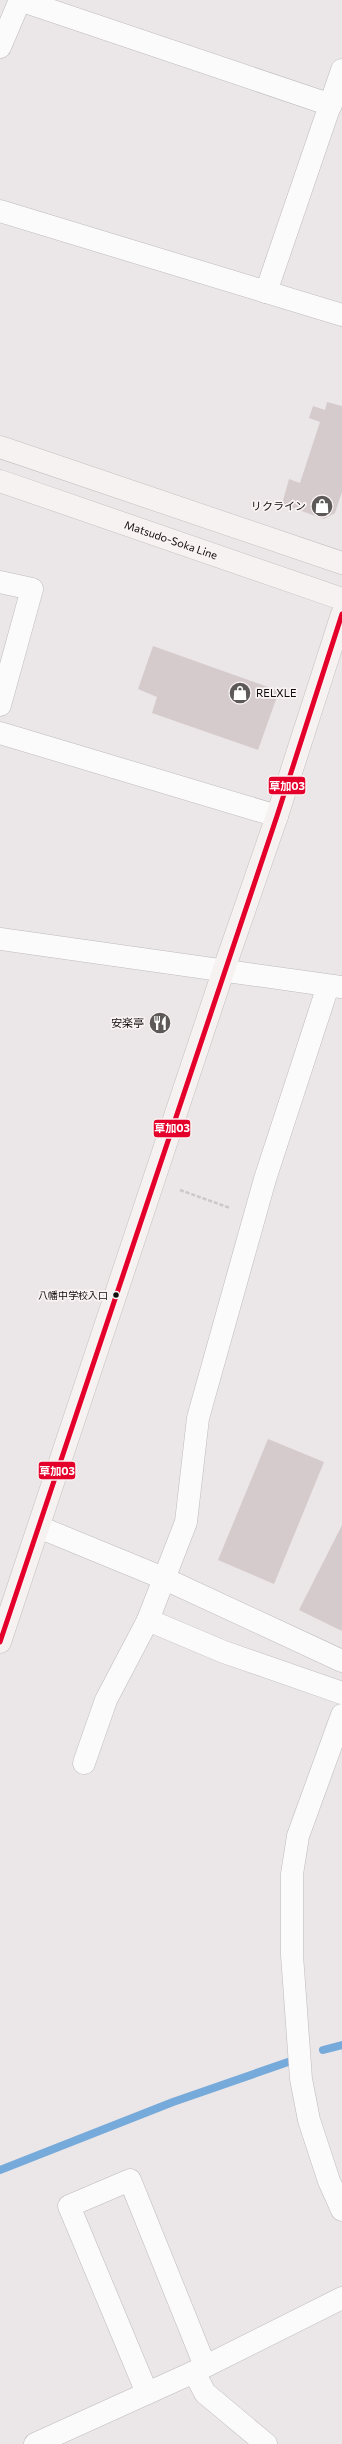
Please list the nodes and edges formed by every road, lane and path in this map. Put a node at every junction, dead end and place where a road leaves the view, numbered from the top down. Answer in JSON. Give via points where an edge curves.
{"nodes":[{"id":1,"x":20,"y":0,"type":"edge"},
{"id":2,"x":0,"y":47,"type":"edge"},
{"id":3,"x":342,"y":70,"type":"edge"},
{"id":4,"x":330,"y":105,"type":"junction"},
{"id":5,"x":0,"y":211,"type":"edge"},
{"id":6,"x":266,"y":292,"type":"junction"},
{"id":7,"x":342,"y":315,"type":"edge"},
{"id":8,"x":0,"y":447,"type":"edge"},
{"id":9,"x":0,"y":481,"type":"edge"},
{"id":10,"x":342,"y":563,"type":"edge"},
{"id":11,"x":0,"y":582,"type":"edge"},
{"id":12,"x":342,"y":599,"type":"edge"},
{"id":13,"x":342,"y":614,"type":"edge"},
{"id":14,"x":0,"y":705,"type":"edge"},
{"id":15,"x":0,"y":734,"type":"edge"},
{"id":16,"x":277,"y":816,"type":"junction"},
{"id":17,"x":0,"y":939,"type":"edge"},
{"id":18,"x":224,"y":969,"type":"junction"},
{"id":19,"x":335,"y":986,"type":"edge"},
{"id":20,"x":180,"y":1190,"type":"dead end"},
{"id":21,"x":203,"y":1198,"type":"dead end"},
{"id":22,"x":38,"y":1527,"type":"junction"},
{"id":23,"x":163,"y":1578,"type":"junction"},
{"id":24,"x":148,"y":1620,"type":"junction"},
{"id":25,"x":0,"y":1642,"type":"edge"},
{"id":26,"x":342,"y":1661,"type":"edge"},
{"id":27,"x":342,"y":1693,"type":"edge"},
{"id":28,"x":342,"y":1715,"type":"edge"},
{"id":29,"x":84,"y":1763,"type":"dead end"},
{"id":30,"x":342,"y":2210,"type":"edge"},
{"id":31,"x":342,"y":2298,"type":"edge"},
{"id":32,"x":199,"y":2369,"type":"junction"},
{"id":33,"x":146,"y":2393,"type":"junction"},
{"id":34,"x":35,"y":2444,"type":"edge"},
{"id":35,"x":266,"y":2444,"type":"edge"}],
"edges":[{"from":1,"to":2,"type":"street"},
{"from":1,"to":4,"type":"street"},
{"from":3,"to":4,"type":"street"},
{"from":4,"to":6,"type":"street"},
{"from":5,"to":6,"type":"street"},
{"from":6,"to":7,"type":"street"},
{"from":8,"to":10,"type":"main road"},
{"from":9,"to":12,"type":"main road","name":"Matsudo-Soka Line"},
{"from":11,"to":14,"type":"street","via":[[32,589]]},
{"from":13,"to":16,"type":"main road"},
{"from":15,"to":16,"type":"street"},
{"from":16,"to":18,"type":"main road"},
{"from":17,"to":18,"type":"street"},
{"from":18,"to":19,"type":"street"},
{"from":18,"to":22,"type":"main road"},
{"from":19,"to":23,"type":"street","via":[[265,1179],[198,1418],[186,1522]]},
{"from":20,"to":21,"type":"path"},
{"from":22,"to":23,"type":"street"},
{"from":22,"to":25,"type":"main road"},
{"from":23,"to":24,"type":"street"},
{"from":23,"to":26,"type":"street"},
{"from":24,"to":27,"type":"street","via":[[224,1652]]},
{"from":24,"to":29,"type":"street","via":[[106,1700]]},
{"from":28,"to":30,"type":"street","via":[[298,1836],[292,1874],[292,1955],[301,2078],[309,2120],[329,2181]]},
{"from":31,"to":32,"type":"street"},
{"from":32,"to":33,"type":"street"},
{"from":32,"to":33,"type":"street","via":[[130,2180],[69,2206]]},
{"from":32,"to":35,"type":"street","via":[[205,2393]]},
{"from":33,"to":34,"type":"street"}]}
